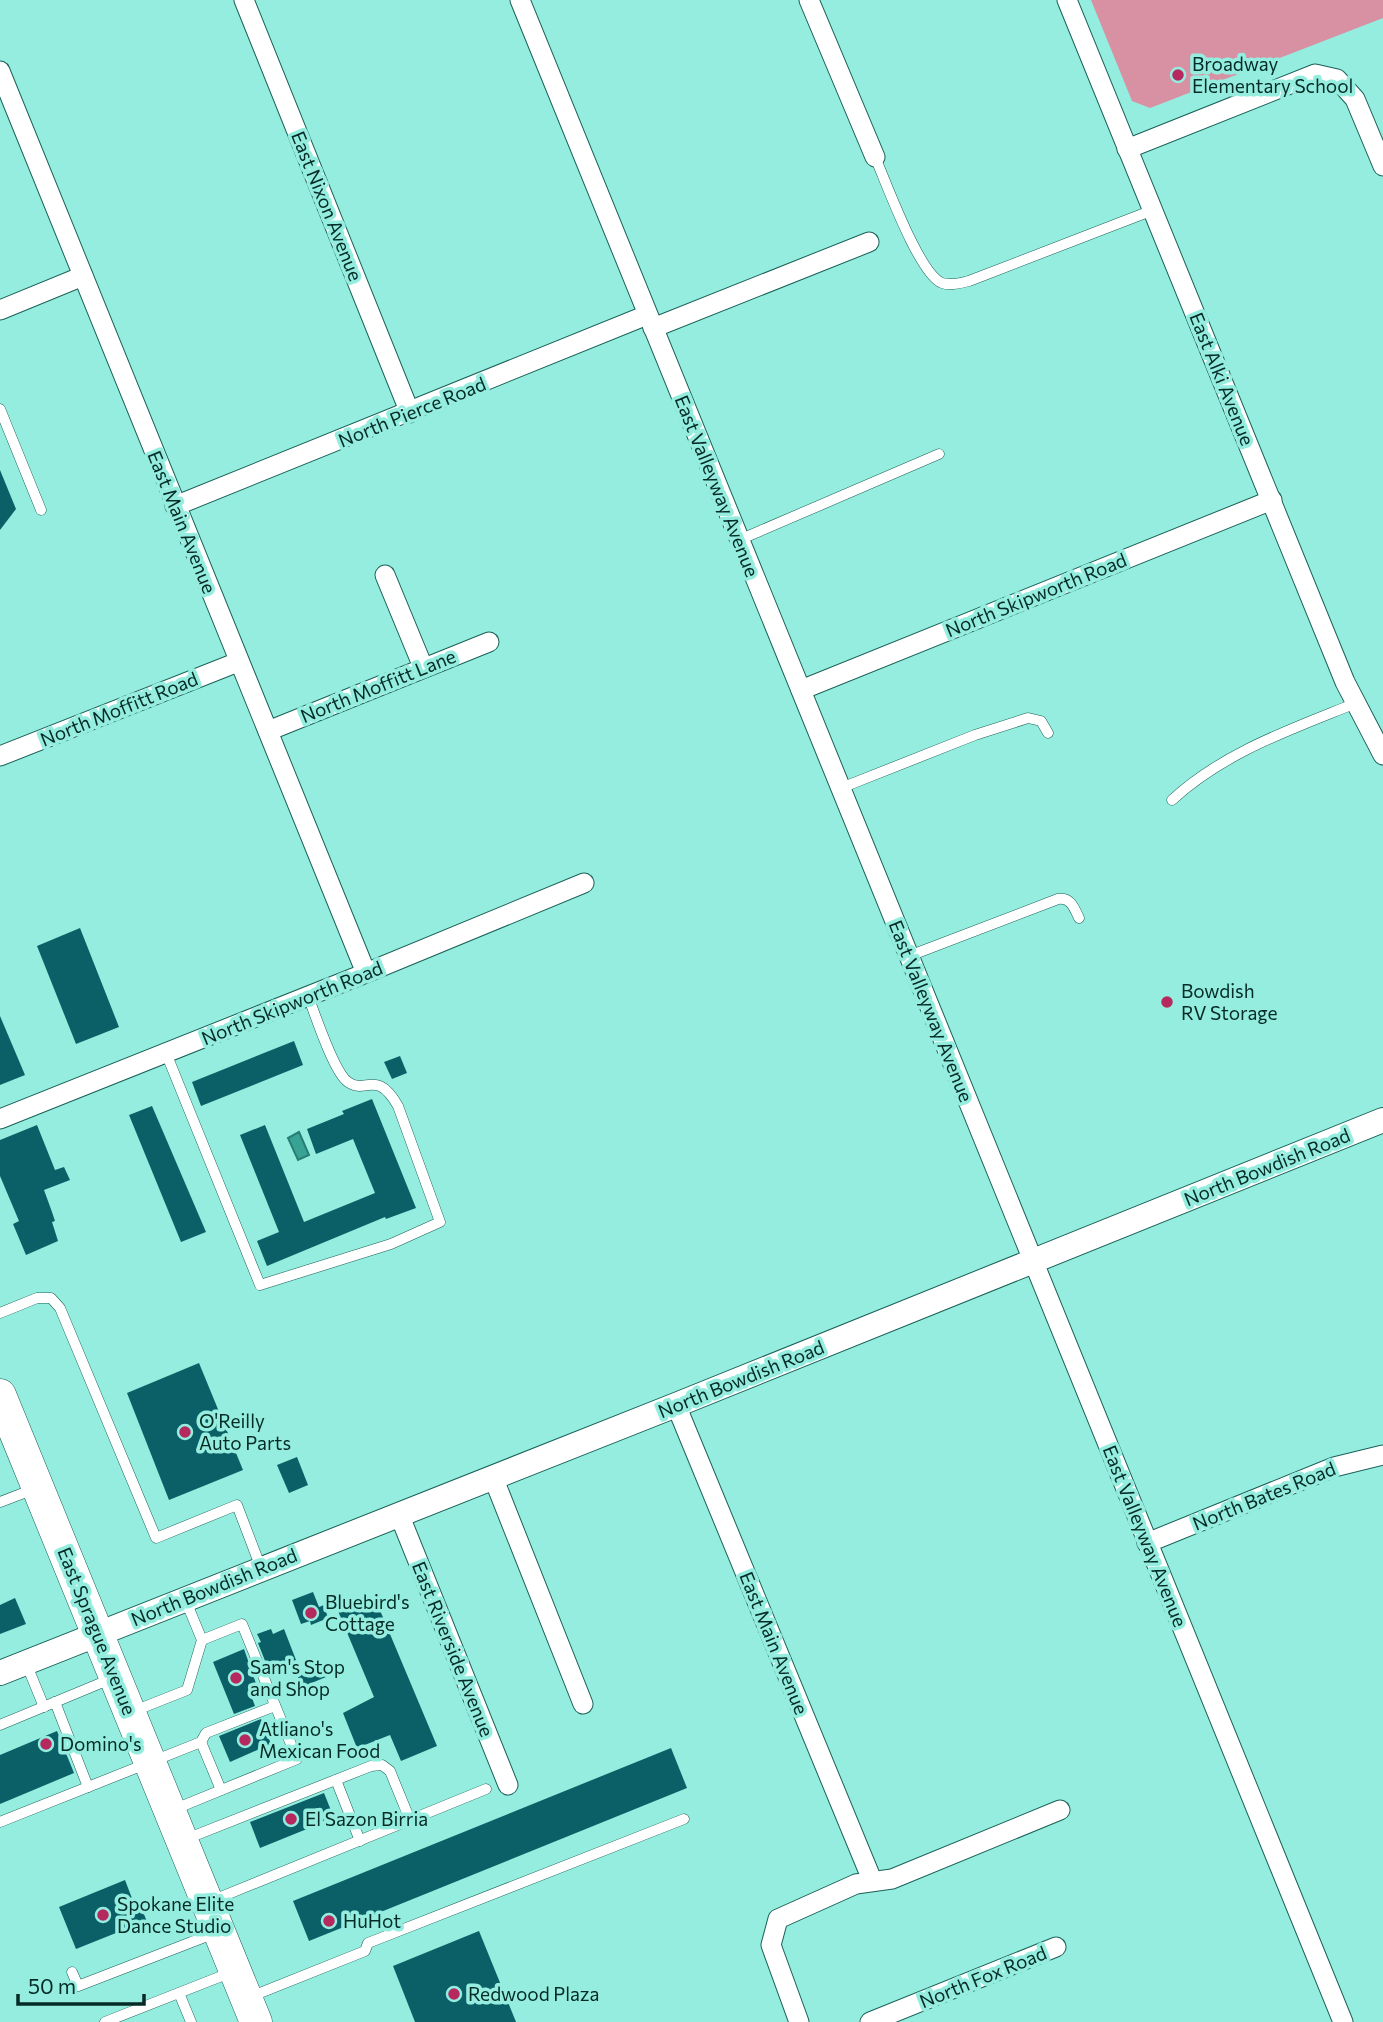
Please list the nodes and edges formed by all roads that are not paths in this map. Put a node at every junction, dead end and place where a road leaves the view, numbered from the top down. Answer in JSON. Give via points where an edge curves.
{"nodes":[{"id":1,"x":244,"y":0,"type":"edge"},
{"id":2,"x":520,"y":0,"type":"edge"},
{"id":3,"x":809,"y":0,"type":"edge"},
{"id":4,"x":1067,"y":0,"type":"edge"},
{"id":5,"x":0,"y":71,"type":"edge"},
{"id":6,"x":1127,"y":149,"type":"junction"},
{"id":7,"x":876,"y":157,"type":"joint"},
{"id":8,"x":1383,"y":166,"type":"edge"},
{"id":9,"x":1153,"y":210,"type":"junction"},
{"id":10,"x":869,"y":242,"type":"dead end"},
{"id":11,"x":83,"y":276,"type":"junction"},
{"id":12,"x":0,"y":310,"type":"edge"},
{"id":13,"x":650,"y":322,"type":"junction"},
{"id":14,"x":0,"y":410,"type":"edge"},
{"id":15,"x":410,"y":413,"type":"junction"},
{"id":16,"x":939,"y":454,"type":"dead end"},
{"id":17,"x":1272,"y":500,"type":"junction"},
{"id":18,"x":175,"y":506,"type":"junction"},
{"id":19,"x":41,"y":510,"type":"dead end"},
{"id":20,"x":739,"y":540,"type":"junction"},
{"id":21,"x":385,"y":575,"type":"dead end"},
{"id":22,"x":489,"y":642,"type":"dead end"},
{"id":23,"x":238,"y":662,"type":"junction"},
{"id":24,"x":422,"y":667,"type":"junction"},
{"id":25,"x":801,"y":690,"type":"junction"},
{"id":26,"x":1356,"y":703,"type":"junction"},
{"id":27,"x":268,"y":732,"type":"junction"},
{"id":28,"x":1048,"y":733,"type":"dead end"},
{"id":29,"x":1383,"y":755,"type":"edge"},
{"id":30,"x":0,"y":757,"type":"edge"},
{"id":31,"x":841,"y":788,"type":"junction"},
{"id":32,"x":1172,"y":800,"type":"dead end"},
{"id":33,"x":584,"y":883,"type":"dead end"},
{"id":34,"x":1079,"y":918,"type":"dead end"},
{"id":35,"x":909,"y":956,"type":"junction"},
{"id":36,"x":366,"y":973,"type":"junction"},
{"id":37,"x":308,"y":996,"type":"junction"},
{"id":38,"x":166,"y":1053,"type":"junction"},
{"id":39,"x":0,"y":1119,"type":"edge"},
{"id":40,"x":1383,"y":1120,"type":"edge"},
{"id":41,"x":1032,"y":1260,"type":"junction"},
{"id":42,"x":0,"y":1313,"type":"edge"},
{"id":43,"x":0,"y":1395,"type":"edge"},
{"id":44,"x":676,"y":1405,"type":"junction"},
{"id":45,"x":1383,"y":1455,"type":"edge"},
{"id":46,"x":493,"y":1477,"type":"junction"},
{"id":47,"x":38,"y":1487,"type":"junction"},
{"id":48,"x":0,"y":1503,"type":"edge"},
{"id":49,"x":399,"y":1514,"type":"junction"},
{"id":50,"x":1147,"y":1543,"type":"junction"},
{"id":51,"x":261,"y":1569,"type":"junction"},
{"id":52,"x":185,"y":1598,"type":"junction"},
{"id":53,"x":97,"y":1633,"type":"junction"},
{"id":54,"x":202,"y":1640,"type":"junction"},
{"id":55,"x":26,"y":1662,"type":"junction"},
{"id":56,"x":0,"y":1673,"type":"edge"},
{"id":57,"x":116,"y":1677,"type":"junction"},
{"id":58,"x":55,"y":1702,"type":"junction"},
{"id":59,"x":583,"y":1704,"type":"dead end"},
{"id":60,"x":275,"y":1706,"type":"junction"},
{"id":61,"x":44,"y":1707,"type":"junction"},
{"id":62,"x":130,"y":1712,"type":"junction"},
{"id":63,"x":0,"y":1725,"type":"edge"},
{"id":64,"x":201,"y":1742,"type":"junction"},
{"id":65,"x":151,"y":1762,"type":"junction"},
{"id":66,"x":336,"y":1780,"type":"junction"},
{"id":67,"x":508,"y":1785,"type":"dead end"},
{"id":68,"x":88,"y":1787,"type":"junction"},
{"id":69,"x":486,"y":1789,"type":"dead end"},
{"id":70,"x":221,"y":1790,"type":"junction"},
{"id":71,"x":1060,"y":1810,"type":"dead end"},
{"id":72,"x":171,"y":1811,"type":"junction"},
{"id":73,"x":684,"y":1819,"type":"dead end"},
{"id":74,"x":410,"y":1820,"type":"junction"},
{"id":75,"x":0,"y":1822,"type":"edge"},
{"id":76,"x":183,"y":1841,"type":"junction"},
{"id":77,"x":360,"y":1841,"type":"junction"},
{"id":78,"x":872,"y":1880,"type":"junction"},
{"id":79,"x":207,"y":1903,"type":"junction"},
{"id":80,"x":219,"y":1931,"type":"junction"},
{"id":81,"x":1056,"y":1947,"type":"dead end"},
{"id":82,"x":72,"y":1972,"type":"dead end"},
{"id":83,"x":179,"y":1993,"type":"junction"},
{"id":84,"x":246,"y":1997,"type":"edge"},
{"id":85,"x":105,"y":2022,"type":"edge"},
{"id":86,"x":191,"y":2022,"type":"edge"},
{"id":87,"x":799,"y":2022,"type":"edge"},
{"id":88,"x":870,"y":2022,"type":"edge"},
{"id":89,"x":1343,"y":2022,"type":"edge"}],
"edges":[{"from":1,"to":15,"type":"street","name":"East Nixon Avenue"},
{"from":2,"to":13,"type":"street","name":"East Valleyway Avenue"},
{"from":3,"to":7,"type":"street"},
{"from":4,"to":6,"type":"street","name":"East Alki Avenue"},
{"from":5,"to":11,"type":"street","name":"East Main Avenue"},
{"from":6,"to":8,"type":"street","via":[[1315,74],[1337,79],[1355,99]]},
{"from":6,"to":9,"type":"street","name":"East Alki Avenue"},
{"from":7,"to":9,"type":"lane","via":[[914,245],[928,272],[941,283],[969,281]]},
{"from":9,"to":17,"type":"street","name":"East Alki Avenue"},
{"from":10,"to":13,"type":"street","name":"North Pierce Road"},
{"from":11,"to":12,"type":"street"},
{"from":11,"to":18,"type":"street","name":"East Main Avenue"},
{"from":13,"to":15,"type":"street","name":"North Pierce Road"},
{"from":13,"to":20,"type":"street","name":"East Valleyway Avenue"},
{"from":14,"to":19,"type":"lane"},
{"from":15,"to":18,"type":"street","name":"North Pierce Road"},
{"from":16,"to":20,"type":"lane"},
{"from":17,"to":25,"type":"street","name":"North Skipworth Road"},
{"from":17,"to":26,"type":"street","name":"East Alki Avenue"},
{"from":18,"to":23,"type":"street","name":"East Main Avenue"},
{"from":20,"to":25,"type":"street","name":"East Valleyway Avenue"},
{"from":21,"to":24,"type":"street"},
{"from":22,"to":24,"type":"street","name":"North Moffitt Lane"},
{"from":23,"to":27,"type":"street","name":"East Main Avenue"},
{"from":23,"to":30,"type":"street","name":"North Moffitt Road"},
{"from":24,"to":27,"type":"street","name":"North Moffitt Lane"},
{"from":25,"to":31,"type":"street","name":"East Valleyway Avenue"},
{"from":26,"to":29,"type":"street","name":"East Alki Avenue"},
{"from":26,"to":32,"type":"lane","via":[[1255,744],[1195,779]]},
{"from":27,"to":36,"type":"street","name":"East Main Avenue"},
{"from":28,"to":31,"type":"lane","via":[[1041,721],[1028,718]]},
{"from":31,"to":35,"type":"street","name":"East Valleyway Avenue"},
{"from":33,"to":36,"type":"street","name":"North Skipworth Road"},
{"from":34,"to":35,"type":"lane","via":[[1072,903],[1058,899]]},
{"from":35,"to":41,"type":"street","name":"East Valleyway Avenue"},
{"from":36,"to":37,"type":"street","name":"North Skipworth Road"},
{"from":37,"to":38,"type":"street","name":"North Skipworth Road"},
{"from":37,"to":38,"type":"lane","via":[[344,1079],[351,1085],[380,1085],[391,1094],[440,1222],[391,1244],[260,1285]]},
{"from":38,"to":39,"type":"street","name":"North Skipworth Road"},
{"from":40,"to":41,"type":"street","name":"North Bowdish Road"},
{"from":41,"to":44,"type":"street","name":"North Bowdish Road"},
{"from":41,"to":50,"type":"street","name":"East Valleyway Avenue"},
{"from":42,"to":51,"type":"lane","via":[[37,1298],[51,1298],[60,1308],[156,1538],[237,1505]]},
{"from":43,"to":47,"type":"main road","name":"East Sprague Avenue"},
{"from":44,"to":46,"type":"street","name":"North Bowdish Road"},
{"from":44,"to":78,"type":"street","name":"East Main Avenue"},
{"from":45,"to":50,"type":"street","name":"North Bates Road","via":[[1334,1467]]},
{"from":46,"to":49,"type":"street","name":"North Bowdish Road"},
{"from":46,"to":59,"type":"street"},
{"from":47,"to":48,"type":"lane"},
{"from":47,"to":53,"type":"main road","name":"East Sprague Avenue"},
{"from":49,"to":51,"type":"street","name":"North Bowdish Road"},
{"from":49,"to":67,"type":"street","name":"East Riverside Avenue"},
{"from":50,"to":89,"type":"street","name":"East Valleyway Avenue"},
{"from":51,"to":52,"type":"street","name":"North Bowdish Road"},
{"from":52,"to":53,"type":"street","name":"North Bowdish Road"},
{"from":52,"to":54,"type":"lane"},
{"from":53,"to":55,"type":"street","name":"North Bowdish Road"},
{"from":53,"to":57,"type":"main road","name":"East Sprague Avenue"},
{"from":54,"to":60,"type":"lane","via":[[242,1624]]},
{"from":54,"to":62,"type":"lane","via":[[187,1690]]},
{"from":55,"to":56,"type":"street","name":"North Bowdish Road"},
{"from":55,"to":61,"type":"lane"},
{"from":57,"to":58,"type":"lane"},
{"from":57,"to":62,"type":"main road","name":"East Sprague Avenue"},
{"from":58,"to":61,"type":"lane"},
{"from":58,"to":68,"type":"lane"},
{"from":60,"to":64,"type":"lane","via":[[206,1733]]},
{"from":60,"to":70,"type":"lane","via":[[297,1759]]},
{"from":61,"to":63,"type":"lane"},
{"from":62,"to":65,"type":"main road","name":"East Sprague Avenue"},
{"from":64,"to":65,"type":"lane"},
{"from":64,"to":70,"type":"lane"},
{"from":65,"to":68,"type":"lane"},
{"from":65,"to":72,"type":"main road","name":"East Sprague Avenue"},
{"from":66,"to":74,"type":"lane","via":[[382,1765],[390,1771]]},
{"from":66,"to":76,"type":"lane"},
{"from":66,"to":77,"type":"lane"},
{"from":68,"to":75,"type":"lane"},
{"from":69,"to":74,"type":"lane"},
{"from":70,"to":72,"type":"lane"},
{"from":71,"to":78,"type":"street","via":[[892,1879]]},
{"from":72,"to":76,"type":"main road","name":"East Sprague Avenue"},
{"from":73,"to":84,"type":"lane","via":[[368,1943],[365,1951]]},
{"from":74,"to":77,"type":"lane"},
{"from":76,"to":79,"type":"main road","name":"East Sprague Avenue"},
{"from":77,"to":79,"type":"lane"},
{"from":78,"to":87,"type":"street","via":[[778,1919],[771,1945]]},
{"from":79,"to":80,"type":"main road","name":"East Sprague Avenue"},
{"from":80,"to":82,"type":"lane","via":[[78,1986]]},
{"from":80,"to":84,"type":"main road","name":"East Sprague Avenue"},
{"from":81,"to":88,"type":"street","name":"North Fox Road"},
{"from":83,"to":84,"type":"lane"},
{"from":83,"to":85,"type":"lane"},
{"from":83,"to":86,"type":"lane"}]}
